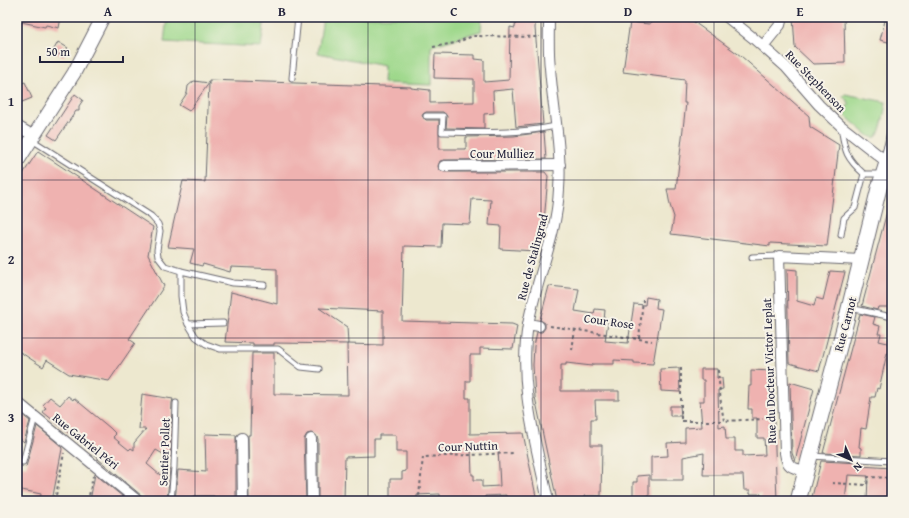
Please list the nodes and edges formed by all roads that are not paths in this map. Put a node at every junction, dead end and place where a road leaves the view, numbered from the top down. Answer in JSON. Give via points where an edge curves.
{"nodes":[{"id":1,"x":103,"y":17,"type":"edge"},
{"id":2,"x":298,"y":17,"type":"edge"},
{"id":3,"x":549,"y":17,"type":"edge"},
{"id":4,"x":727,"y":17,"type":"edge"},
{"id":5,"x":782,"y":17,"type":"edge"},
{"id":6,"x":763,"y":46,"type":"junction"},
{"id":7,"x":292,"y":78,"type":"dead end"},
{"id":8,"x":426,"y":116,"type":"dead end"},
{"id":9,"x":892,"y":120,"type":"edge"},
{"id":10,"x":17,"y":126,"type":"edge"},
{"id":11,"x":556,"y":126,"type":"junction"},
{"id":12,"x":841,"y":126,"type":"junction"},
{"id":13,"x":33,"y":138,"type":"junction"},
{"id":14,"x":892,"y":147,"type":"edge"},
{"id":15,"x":17,"y":162,"type":"edge"},
{"id":16,"x":560,"y":165,"type":"junction"},
{"id":17,"x":444,"y":166,"type":"dead end"},
{"id":18,"x":864,"y":174,"type":"junction"},
{"id":19,"x":887,"y":174,"type":"edge"},
{"id":20,"x":841,"y":235,"type":"dead end"},
{"id":21,"x":779,"y":256,"type":"junction"},
{"id":22,"x":752,"y":257,"type":"dead end"},
{"id":23,"x":861,"y":260,"type":"junction"},
{"id":24,"x":181,"y":271,"type":"junction"},
{"id":25,"x":862,"y":284,"type":"dead end"},
{"id":26,"x":264,"y":285,"type":"dead end"},
{"id":27,"x":849,"y":307,"type":"junction"},
{"id":28,"x":892,"y":317,"type":"edge"},
{"id":29,"x":223,"y":323,"type":"dead end"},
{"id":30,"x":188,"y":324,"type":"junction"},
{"id":31,"x":528,"y":324,"type":"junction"},
{"id":32,"x":539,"y":326,"type":"dead end"},
{"id":33,"x":319,"y":369,"type":"dead end"},
{"id":34,"x":17,"y":402,"type":"edge"},
{"id":35,"x":176,"y":403,"type":"dead end"},
{"id":36,"x":36,"y":416,"type":"junction"},
{"id":37,"x":242,"y":438,"type":"dead end"},
{"id":38,"x":311,"y":439,"type":"dead end"},
{"id":39,"x":810,"y":456,"type":"junction"},
{"id":40,"x":17,"y":460,"type":"edge"},
{"id":41,"x":892,"y":461,"type":"edge"},
{"id":42,"x":806,"y":471,"type":"junction"},
{"id":43,"x":138,"y":501,"type":"edge"},
{"id":44,"x":171,"y":501,"type":"edge"},
{"id":45,"x":242,"y":501,"type":"edge"},
{"id":46,"x":312,"y":501,"type":"edge"},
{"id":47,"x":548,"y":501,"type":"edge"},
{"id":48,"x":798,"y":501,"type":"edge"}],
"edges":[{"from":1,"to":13,"type":"street","via":[[74,74]]},
{"from":2,"to":7,"type":"lane"},
{"from":3,"to":11,"type":"street","name":"Rue de Stalingrad","via":[[550,67]]},
{"from":4,"to":6,"type":"street","name":"Rue Stephenson"},
{"from":5,"to":6,"type":"street","via":[[780,25]]},
{"from":6,"to":12,"type":"street","name":"Rue Stephenson"},
{"from":8,"to":11,"type":"lane","via":[[443,116],[442,132],[498,133]]},
{"from":9,"to":19,"type":"lane","via":[[887,140]]},
{"from":10,"to":13,"type":"street"},
{"from":11,"to":16,"type":"street","name":"Rue de Stalingrad"},
{"from":12,"to":18,"type":"lane","via":[[845,151]]},
{"from":12,"to":19,"type":"street","name":"Rue Stephenson"},
{"from":13,"to":15,"type":"street"},
{"from":13,"to":24,"type":"lane","via":[[151,216],[160,231],[158,257],[165,266]]},
{"from":14,"to":19,"type":"main road","name":"Rue Carnot"},
{"from":16,"to":17,"type":"street","name":"Cour Mulliez"},
{"from":16,"to":31,"type":"street","name":"Rue de Stalingrad","via":[[557,212]]},
{"from":18,"to":19,"type":"lane"},
{"from":18,"to":20,"type":"lane","via":[[854,208],[844,218]]},
{"from":19,"to":23,"type":"main road","name":"Rue Carnot","via":[[879,188]]},
{"from":21,"to":22,"type":"lane"},
{"from":21,"to":23,"type":"street"},
{"from":21,"to":42,"type":"street","name":"Rue du Docteur Victor Leplat","via":[[785,453],[789,465]]},
{"from":23,"to":27,"type":"main road","name":"Rue Carnot"},
{"from":24,"to":26,"type":"lane","via":[[233,283]]},
{"from":24,"to":30,"type":"lane","via":[[183,312]]},
{"from":25,"to":27,"type":"lane"},
{"from":27,"to":28,"type":"lane"},
{"from":27,"to":39,"type":"main road","name":"Rue Carnot"},
{"from":29,"to":30,"type":"lane"},
{"from":30,"to":33,"type":"lane","via":[[196,337],[206,344],[220,348],[278,349],[301,367]]},
{"from":31,"to":32,"type":"street"},
{"from":31,"to":47,"type":"street","name":"Rue de Stalingrad","via":[[524,355],[525,383]]},
{"from":34,"to":36,"type":"street","name":"Rue Gabriel Péri"},
{"from":35,"to":44,"type":"lane","name":"Sentier Pollet"},
{"from":36,"to":40,"type":"lane","via":[[23,462]]},
{"from":36,"to":43,"type":"street","name":"Rue Gabriel Péri"},
{"from":37,"to":45,"type":"street"},
{"from":38,"to":46,"type":"street"},
{"from":39,"to":41,"type":"lane"},
{"from":39,"to":42,"type":"main road","name":"Rue Carnot"},
{"from":42,"to":48,"type":"main road","name":"Rue Carnot"}]}
